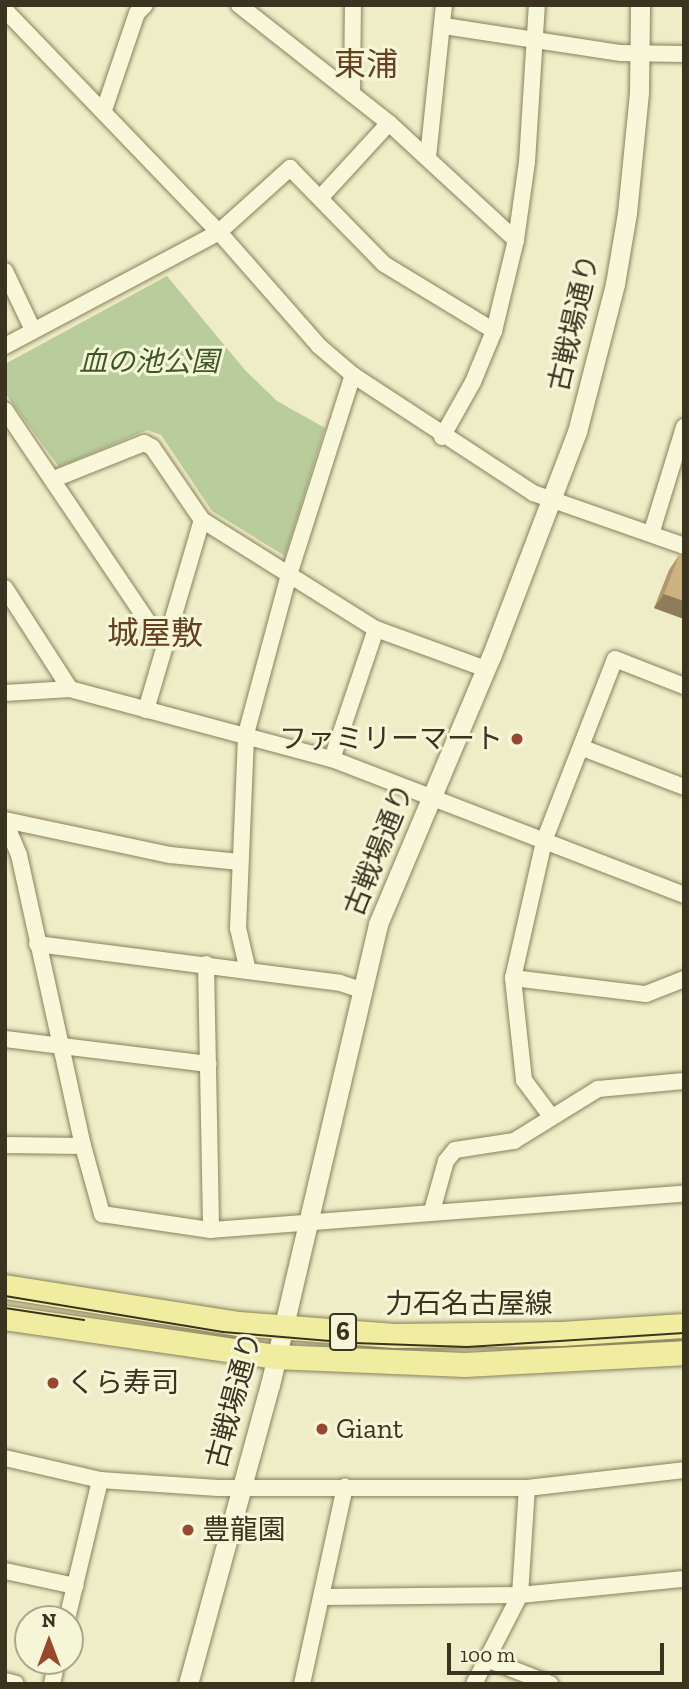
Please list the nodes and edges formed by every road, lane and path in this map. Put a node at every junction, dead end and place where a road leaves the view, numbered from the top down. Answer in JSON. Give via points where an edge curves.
{"nodes":[{"id":1,"x":239,"y":5,"type":"edge"},
{"id":2,"x":353,"y":5,"type":"edge"},
{"id":3,"x":444,"y":5,"type":"edge"},
{"id":4,"x":537,"y":5,"type":"edge"},
{"id":5,"x":640,"y":5,"type":"edge"},
{"id":6,"x":135,"y":8,"type":"edge"},
{"id":7,"x":5,"y":10,"type":"edge"},
{"id":8,"x":444,"y":26,"type":"junction"},
{"id":9,"x":537,"y":40,"type":"junction"},
{"id":10,"x":684,"y":54,"type":"edge"},
{"id":11,"x":639,"y":55,"type":"junction"},
{"id":12,"x":352,"y":94,"type":"junction"},
{"id":13,"x":104,"y":110,"type":"junction"},
{"id":14,"x":389,"y":123,"type":"junction"},
{"id":15,"x":428,"y":158,"type":"junction"},
{"id":16,"x":321,"y":197,"type":"junction"},
{"id":17,"x":219,"y":232,"type":"junction"},
{"id":18,"x":516,"y":240,"type":"junction"},
{"id":19,"x":5,"y":271,"type":"edge"},
{"id":20,"x":33,"y":330,"type":"junction"},
{"id":21,"x":494,"y":331,"type":"junction"},
{"id":22,"x":5,"y":346,"type":"edge"},
{"id":23,"x":353,"y":375,"type":"junction"},
{"id":24,"x":5,"y":410,"type":"edge"},
{"id":25,"x":683,"y":435,"type":"edge"},
{"id":26,"x":442,"y":437,"type":"junction"},
{"id":27,"x":54,"y":479,"type":"junction"},
{"id":28,"x":553,"y":501,"type":"junction"},
{"id":29,"x":202,"y":520,"type":"junction"},
{"id":30,"x":652,"y":531,"type":"junction"},
{"id":31,"x":684,"y":546,"type":"edge"},
{"id":32,"x":289,"y":575,"type":"junction"},
{"id":33,"x":5,"y":588,"type":"edge"},
{"id":34,"x":376,"y":629,"type":"junction"},
{"id":35,"x":164,"y":646,"type":"junction"},
{"id":36,"x":486,"y":669,"type":"junction"},
{"id":37,"x":684,"y":686,"type":"edge"},
{"id":38,"x":70,"y":689,"type":"junction"},
{"id":39,"x":5,"y":693,"type":"edge"},
{"id":40,"x":146,"y":710,"type":"junction"},
{"id":41,"x":246,"y":734,"type":"junction"},
{"id":42,"x":583,"y":748,"type":"junction"},
{"id":43,"x":332,"y":759,"type":"junction"},
{"id":44,"x":684,"y":787,"type":"edge"},
{"id":45,"x":429,"y":799,"type":"junction"},
{"id":46,"x":5,"y":821,"type":"edge"},
{"id":47,"x":544,"y":841,"type":"junction"},
{"id":48,"x":240,"y":863,"type":"junction"},
{"id":49,"x":684,"y":895,"type":"edge"},
{"id":50,"x":37,"y":944,"type":"junction"},
{"id":51,"x":206,"y":964,"type":"junction"},
{"id":52,"x":248,"y":971,"type":"junction"},
{"id":53,"x":513,"y":978,"type":"junction"},
{"id":54,"x":684,"y":979,"type":"edge"},
{"id":55,"x":360,"y":990,"type":"junction"},
{"id":56,"x":5,"y":1039,"type":"edge"},
{"id":57,"x":61,"y":1045,"type":"junction"},
{"id":58,"x":208,"y":1064,"type":"junction"},
{"id":59,"x":684,"y":1081,"type":"edge"},
{"id":60,"x":550,"y":1115,"type":"junction"},
{"id":61,"x":5,"y":1145,"type":"edge"},
{"id":62,"x":83,"y":1146,"type":"junction"},
{"id":63,"x":684,"y":1194,"type":"edge"},
{"id":64,"x":432,"y":1211,"type":"junction"},
{"id":65,"x":306,"y":1224,"type":"junction"},
{"id":66,"x":211,"y":1230,"type":"junction"},
{"id":67,"x":5,"y":1287,"type":"edge"},
{"id":68,"x":5,"y":1318,"type":"edge"},
{"id":69,"x":684,"y":1326,"type":"edge"},
{"id":70,"x":282,"y":1328,"type":"junction"},
{"id":71,"x":684,"y":1353,"type":"edge"},
{"id":72,"x":275,"y":1357,"type":"junction"},
{"id":73,"x":5,"y":1458,"type":"edge"},
{"id":74,"x":684,"y":1470,"type":"edge"},
{"id":75,"x":100,"y":1480,"type":"junction"},
{"id":76,"x":345,"y":1487,"type":"junction"},
{"id":77,"x":239,"y":1488,"type":"junction"},
{"id":78,"x":527,"y":1488,"type":"junction"},
{"id":79,"x":5,"y":1571,"type":"edge"},
{"id":80,"x":684,"y":1579,"type":"edge"},
{"id":81,"x":75,"y":1586,"type":"junction"},
{"id":82,"x":520,"y":1595,"type":"junction"},
{"id":83,"x":322,"y":1597,"type":"junction"},
{"id":84,"x":70,"y":1605,"type":"edge"},
{"id":85,"x":486,"y":1659,"type":"junction"},
{"id":86,"x":5,"y":1681,"type":"edge"},
{"id":87,"x":16,"y":1684,"type":"edge"},
{"id":88,"x":188,"y":1684,"type":"edge"},
{"id":89,"x":302,"y":1684,"type":"edge"},
{"id":90,"x":474,"y":1684,"type":"edge"},
{"id":91,"x":550,"y":1684,"type":"edge"}],
"edges":[{"from":1,"to":12,"type":"street"},
{"from":2,"to":12,"type":"street"},
{"from":3,"to":8,"type":"street"},
{"from":4,"to":9,"type":"street"},
{"from":5,"to":11,"type":"street","name":"古戦場通り"},
{"from":6,"to":13,"type":"street"},
{"from":7,"to":13,"type":"street"},
{"from":8,"to":9,"type":"street"},
{"from":8,"to":15,"type":"street"},
{"from":9,"to":11,"type":"street"},
{"from":9,"to":18,"type":"street"},
{"from":10,"to":11,"type":"street"},
{"from":11,"to":28,"type":"street","name":"古戦場通り","via":[[627,213],[615,284],[577,432]]},
{"from":12,"to":14,"type":"street"},
{"from":13,"to":17,"type":"street"},
{"from":14,"to":15,"type":"street"},
{"from":14,"to":16,"type":"street"},
{"from":15,"to":18,"type":"street"},
{"from":16,"to":17,"type":"street","via":[[290,168]]},
{"from":16,"to":21,"type":"street","via":[[384,264]]},
{"from":17,"to":20,"type":"street"},
{"from":17,"to":23,"type":"street","via":[[319,345]]},
{"from":18,"to":21,"type":"street"},
{"from":19,"to":20,"type":"street"},
{"from":20,"to":22,"type":"street"},
{"from":21,"to":26,"type":"street"},
{"from":23,"to":26,"type":"street"},
{"from":23,"to":32,"type":"street"},
{"from":24,"to":27,"type":"street"},
{"from":25,"to":30,"type":"street"},
{"from":26,"to":28,"type":"street"},
{"from":27,"to":29,"type":"street","via":[[144,443],[152,447]]},
{"from":27,"to":35,"type":"street"},
{"from":28,"to":30,"type":"street"},
{"from":28,"to":36,"type":"street","name":"古戦場通り"},
{"from":29,"to":32,"type":"street"},
{"from":29,"to":35,"type":"street"},
{"from":30,"to":31,"type":"street"},
{"from":32,"to":34,"type":"street"},
{"from":32,"to":41,"type":"street"},
{"from":33,"to":38,"type":"street"},
{"from":34,"to":36,"type":"street"},
{"from":34,"to":43,"type":"street"},
{"from":35,"to":40,"type":"street"},
{"from":36,"to":45,"type":"street","name":"古戦場通り"},
{"from":37,"to":42,"type":"street","via":[[615,659]]},
{"from":38,"to":39,"type":"street"},
{"from":38,"to":40,"type":"street"},
{"from":40,"to":41,"type":"street"},
{"from":41,"to":43,"type":"street"},
{"from":41,"to":48,"type":"street"},
{"from":42,"to":44,"type":"street"},
{"from":42,"to":47,"type":"street"},
{"from":43,"to":45,"type":"street"},
{"from":45,"to":47,"type":"street"},
{"from":45,"to":55,"type":"street","name":"古戦場通り","via":[[378,924]]},
{"from":46,"to":48,"type":"street","via":[[170,855]]},
{"from":46,"to":50,"type":"street","via":[[19,855]]},
{"from":47,"to":49,"type":"street"},
{"from":47,"to":53,"type":"street"},
{"from":48,"to":52,"type":"street","via":[[238,928]]},
{"from":50,"to":51,"type":"street"},
{"from":50,"to":57,"type":"street"},
{"from":51,"to":52,"type":"street"},
{"from":51,"to":58,"type":"street"},
{"from":52,"to":55,"type":"street"},
{"from":53,"to":54,"type":"street","via":[[646,994]]},
{"from":53,"to":60,"type":"street","via":[[524,1080]]},
{"from":55,"to":65,"type":"street","name":"古戦場通り"},
{"from":56,"to":57,"type":"street"},
{"from":57,"to":58,"type":"street"},
{"from":57,"to":62,"type":"street"},
{"from":58,"to":66,"type":"street"},
{"from":59,"to":60,"type":"street","via":[[598,1089]]},
{"from":60,"to":64,"type":"street","via":[[514,1141],[455,1150],[449,1155]]},
{"from":61,"to":62,"type":"street"},
{"from":62,"to":66,"type":"street","via":[[102,1214]]},
{"from":63,"to":64,"type":"street"},
{"from":64,"to":65,"type":"street"},
{"from":65,"to":66,"type":"street","via":[[277,1222]]},
{"from":65,"to":70,"type":"street","name":"古戦場通り"},
{"from":67,"to":70,"type":"main road","name":"力石名古屋線","number":"6"},
{"from":68,"to":72,"type":"main road","name":"力石名古屋線","number":"6"},
{"from":69,"to":70,"type":"main road","name":"力石名古屋線","number":"6","via":[[461,1338]]},
{"from":70,"to":72,"type":"street","name":"古戦場通り"},
{"from":71,"to":72,"type":"main road","name":"力石名古屋線","number":"6","via":[[465,1365]]},
{"from":72,"to":77,"type":"street","name":"古戦場通り"},
{"from":73,"to":75,"type":"street"},
{"from":74,"to":78,"type":"street"},
{"from":75,"to":77,"type":"street"},
{"from":75,"to":81,"type":"street"},
{"from":76,"to":77,"type":"street"},
{"from":76,"to":78,"type":"street"},
{"from":76,"to":83,"type":"street"},
{"from":77,"to":88,"type":"street","name":"古戦場通り"},
{"from":78,"to":82,"type":"street"},
{"from":79,"to":81,"type":"street"},
{"from":80,"to":82,"type":"street"},
{"from":81,"to":84,"type":"street"},
{"from":82,"to":83,"type":"street"},
{"from":82,"to":85,"type":"street"},
{"from":83,"to":89,"type":"street"},
{"from":85,"to":90,"type":"street"},
{"from":85,"to":91,"type":"street"},
{"from":86,"to":87,"type":"street"}]}
